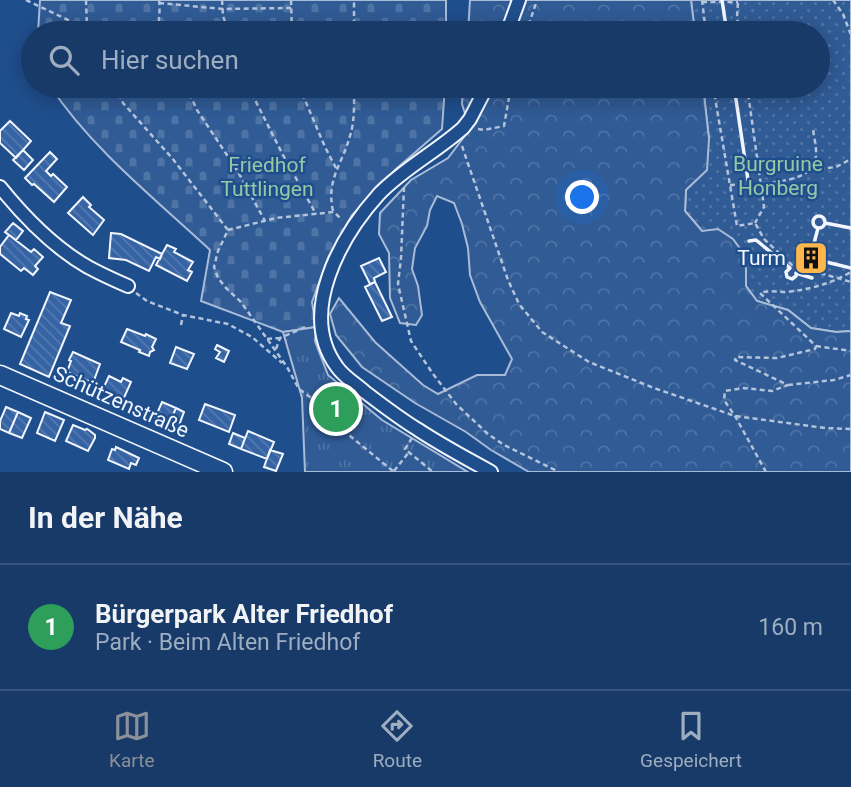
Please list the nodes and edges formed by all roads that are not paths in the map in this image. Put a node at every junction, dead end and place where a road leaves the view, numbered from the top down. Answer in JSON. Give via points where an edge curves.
{"nodes":[{"id":1,"x":519,"y":0,"type":"edge"},
{"id":2,"x":511,"y":21,"type":"edge"},
{"id":3,"x":481,"y":98,"type":"edge"},
{"id":4,"x":0,"y":187,"type":"edge"},
{"id":5,"x":128,"y":286,"type":"road end"},
{"id":6,"x":0,"y":375,"type":"edge"},
{"id":7,"x":223,"y":472,"type":"edge"},
{"id":8,"x":491,"y":472,"type":"edge"}],
"edges":[{"from":1,"to":2,"type":"street"},
{"from":3,"to":8,"type":"street","via":[[471,119],[379,194],[352,229],[326,284],[321,329],[337,368],[349,379],[417,430]]},
{"from":4,"to":5,"type":"street","via":[[47,239],[91,269]]},
{"from":6,"to":7,"type":"street","name":"Schützenstraße"}]}
